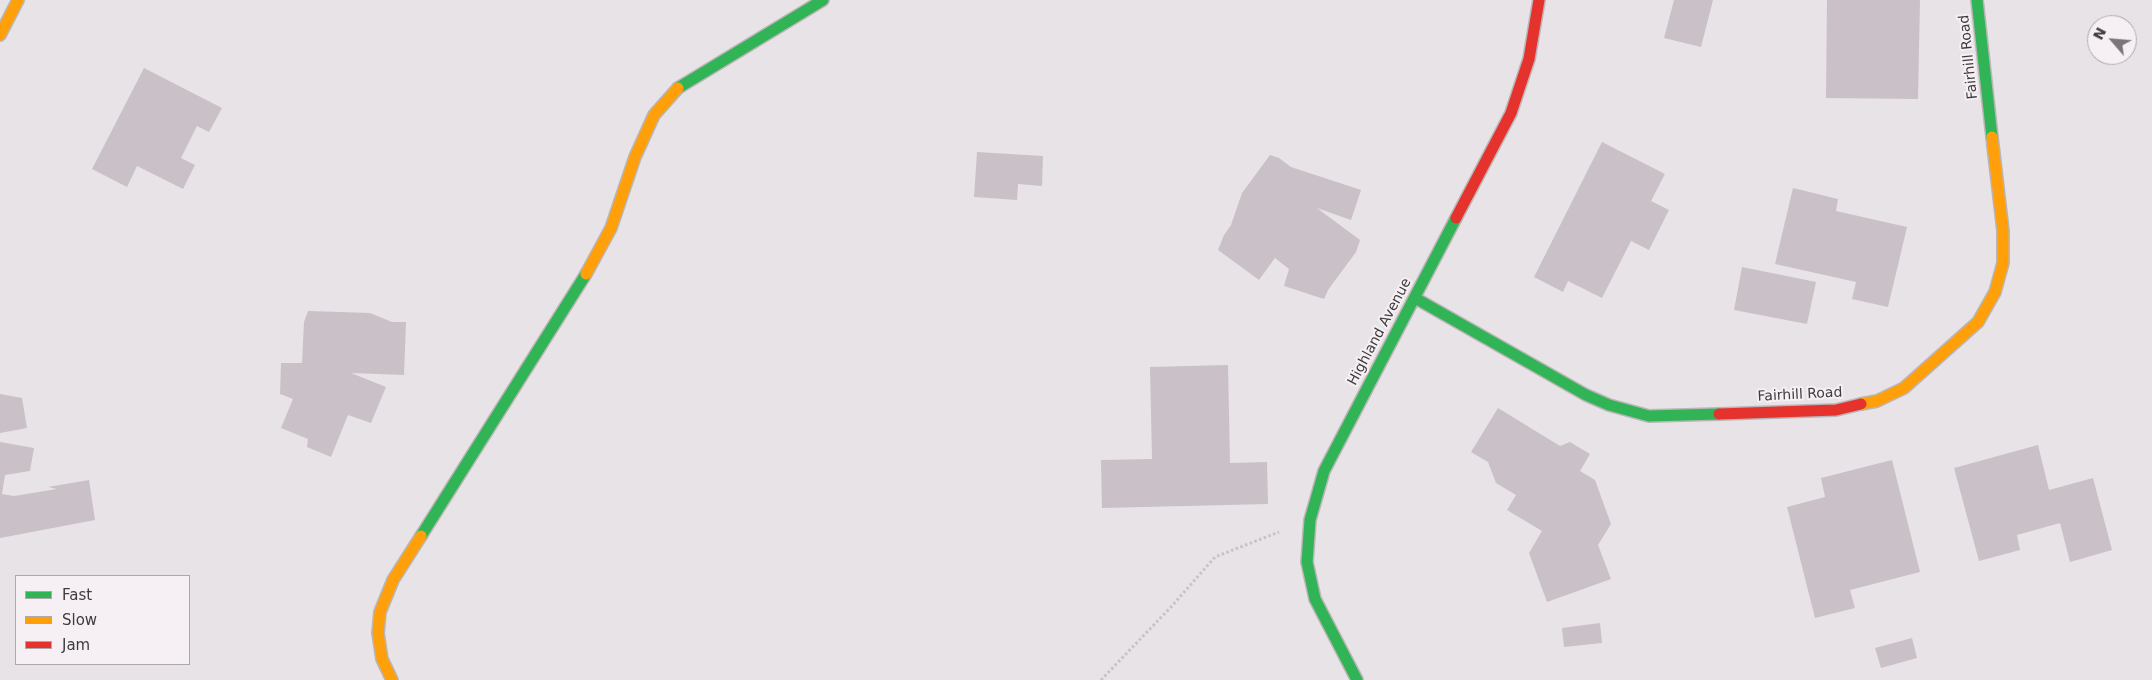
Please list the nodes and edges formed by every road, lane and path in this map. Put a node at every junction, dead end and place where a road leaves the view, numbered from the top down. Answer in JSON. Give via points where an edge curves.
{"nodes":[{"id":1,"x":18,"y":0,"type":"edge"},
{"id":2,"x":823,"y":0,"type":"edge"},
{"id":3,"x":1539,"y":0,"type":"edge"},
{"id":4,"x":1977,"y":0,"type":"edge"},
{"id":5,"x":0,"y":35,"type":"edge"},
{"id":6,"x":1415,"y":298,"type":"junction"},
{"id":7,"x":1310,"y":520,"type":"junction"},
{"id":8,"x":392,"y":680,"type":"edge"},
{"id":9,"x":1101,"y":680,"type":"edge"},
{"id":10,"x":1357,"y":680,"type":"edge"}],
"edges":[{"from":1,"to":5,"type":"street"},
{"from":2,"to":8,"type":"street","via":[[674,91],[654,115],[635,157],[611,228],[590,268],[394,580],[380,612],[378,633],[382,659]]},
{"from":3,"to":6,"type":"street","name":"Highland Avenue","via":[[1529,59],[1511,113]]},
{"from":4,"to":6,"type":"street","name":"Fairhill Road","via":[[2003,231],[2003,263],[1995,292],[1978,322],[1904,388],[1877,401],[1836,410],[1649,416],[1609,406],[1586,395]]},
{"from":6,"to":7,"type":"street","name":"Highland Avenue","via":[[1324,472]]},
{"from":7,"to":9,"type":"path","via":[[1215,557]]},
{"from":7,"to":10,"type":"street","name":"Highland Avenue","via":[[1307,562],[1315,599]]}]}
